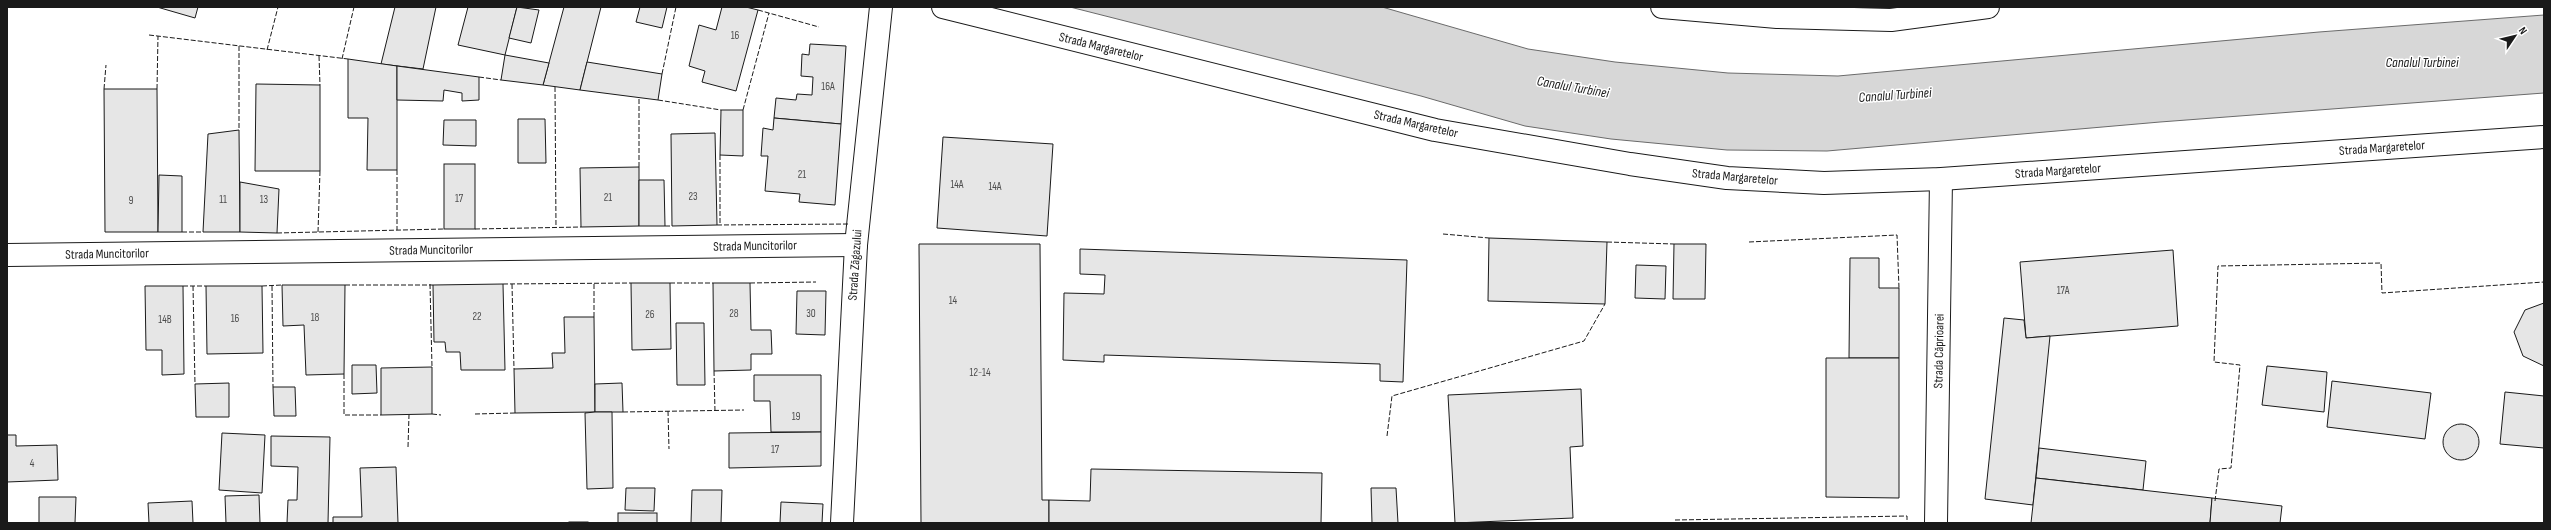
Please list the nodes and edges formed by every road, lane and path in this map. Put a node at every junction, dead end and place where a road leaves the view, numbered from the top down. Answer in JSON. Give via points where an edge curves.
{"nodes":[{"id":1,"x":880,"y":7,"type":"edge"},
{"id":2,"x":943,"y":7,"type":"edge"},
{"id":3,"x":1662,"y":7,"type":"edge"},
{"id":4,"x":1988,"y":7,"type":"edge"},
{"id":5,"x":2544,"y":137,"type":"edge"},
{"id":6,"x":1941,"y":179,"type":"junction"},
{"id":7,"x":856,"y":245,"type":"junction"},
{"id":8,"x":7,"y":256,"type":"edge"},
{"id":9,"x":842,"y":523,"type":"edge"},
{"id":10,"x":1936,"y":523,"type":"edge"}],
"edges":[{"from":1,"to":7,"type":"street","name":"Strada Zăgazului"},
{"from":2,"to":6,"type":"street","name":"Strada Margaretelor","via":[[1435,130],[1622,163],[1727,178],[1824,183]]},
{"from":3,"to":4,"type":"street","via":[[1777,17],[1891,20]]},
{"from":5,"to":6,"type":"street","name":"Strada Margaretelor"},
{"from":6,"to":10,"type":"street","name":"Strada Căprioarei"},
{"from":7,"to":8,"type":"street","name":"Strada Muncitorilor"},
{"from":7,"to":9,"type":"street","name":"Strada Zăgazului"}]}
